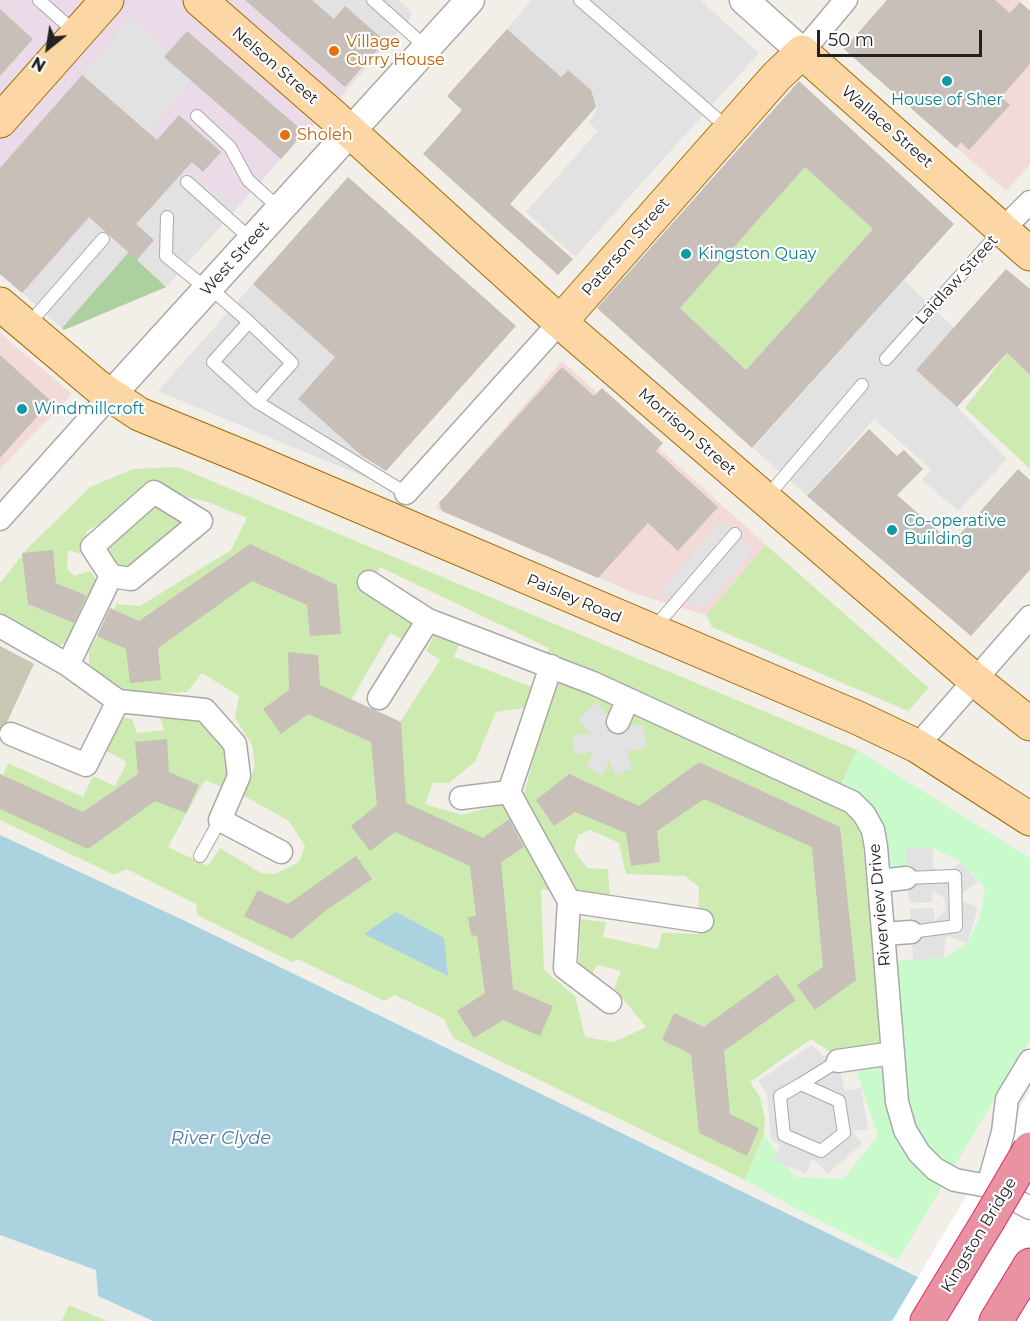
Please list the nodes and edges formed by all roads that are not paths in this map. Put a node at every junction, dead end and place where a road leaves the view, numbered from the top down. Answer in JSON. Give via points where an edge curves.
{"nodes":[{"id":1,"x":39,"y":0,"type":"edge"},
{"id":2,"x":107,"y":0,"type":"edge"},
{"id":3,"x":200,"y":0,"type":"edge"},
{"id":4,"x":373,"y":0,"type":"edge"},
{"id":5,"x":470,"y":0,"type":"edge"},
{"id":6,"x":580,"y":0,"type":"edge"},
{"id":7,"x":744,"y":0,"type":"edge"},
{"id":8,"x":846,"y":0,"type":"edge"},
{"id":9,"x":77,"y":34,"type":"junction"},
{"id":10,"x":427,"y":48,"type":"junction"},
{"id":11,"x":802,"y":52,"type":"junction"},
{"id":12,"x":197,"y":116,"type":"dead end"},
{"id":13,"x":0,"y":121,"type":"edge"},
{"id":14,"x":730,"y":129,"type":"junction"},
{"id":15,"x":350,"y":133,"type":"junction"},
{"id":16,"x":187,"y":182,"type":"dead end"},
{"id":17,"x":1030,"y":202,"type":"edge"},
{"id":18,"x":280,"y":209,"type":"junction"},
{"id":19,"x":167,"y":217,"type":"dead end"},
{"id":20,"x":1003,"y":229,"type":"junction"},
{"id":21,"x":104,"y":239,"type":"dead end"},
{"id":22,"x":252,"y":240,"type":"junction"},
{"id":23,"x":1030,"y":254,"type":"edge"},
{"id":24,"x":208,"y":288,"type":"junction"},
{"id":25,"x":0,"y":304,"type":"edge"},
{"id":26,"x":249,"y":322,"type":"junction"},
{"id":27,"x":560,"y":322,"type":"junction"},
{"id":28,"x":26,"y":327,"type":"junction"},
{"id":29,"x":886,"y":359,"type":"dead end"},
{"id":30,"x":862,"y":385,"type":"dead end"},
{"id":31,"x":110,"y":396,"type":"junction"},
{"id":32,"x":257,"y":402,"type":"junction"},
{"id":33,"x":406,"y":494,"type":"joint"},
{"id":34,"x":765,"y":499,"type":"junction"},
{"id":35,"x":0,"y":519,"type":"edge"},
{"id":36,"x":735,"y":534,"type":"dead end"},
{"id":37,"x":111,"y":576,"type":"junction"},
{"id":38,"x":369,"y":582,"type":"dead end"},
{"id":39,"x":1030,"y":617,"type":"edge"},
{"id":40,"x":428,"y":620,"type":"junction"},
{"id":41,"x":0,"y":626,"type":"edge"},
{"id":42,"x":651,"y":632,"type":"junction"},
{"id":43,"x":68,"y":665,"type":"junction"},
{"id":44,"x":551,"y":666,"type":"junction"},
{"id":45,"x":975,"y":680,"type":"junction"},
{"id":46,"x":379,"y":698,"type":"dead end"},
{"id":47,"x":628,"y":699,"type":"junction"},
{"id":48,"x":118,"y":701,"type":"junction"},
{"id":49,"x":1005,"y":704,"type":"junction"},
{"id":50,"x":618,"y":722,"type":"dead end"},
{"id":51,"x":1030,"y":724,"type":"edge"},
{"id":52,"x":1030,"y":732,"type":"edge"},
{"id":53,"x":11,"y":734,"type":"dead end"},
{"id":54,"x":917,"y":746,"type":"junction"},
{"id":55,"x":508,"y":792,"type":"junction"},
{"id":56,"x":461,"y":798,"type":"dead end"},
{"id":57,"x":220,"y":819,"type":"junction"},
{"id":58,"x":1030,"y":819,"type":"edge"},
{"id":59,"x":281,"y":852,"type":"dead end"},
{"id":60,"x":200,"y":856,"type":"dead end"},
{"id":61,"x":906,"y":878,"type":"joint"},
{"id":62,"x":879,"y":881,"type":"junction"},
{"id":63,"x":568,"y":901,"type":"junction"},
{"id":64,"x":702,"y":921,"type":"dead end"},
{"id":65,"x":911,"y":932,"type":"joint"},
{"id":66,"x":884,"y":934,"type":"junction"},
{"id":67,"x":610,"y":1002,"type":"dead end"},
{"id":68,"x":892,"y":1053,"type":"junction"},
{"id":69,"x":838,"y":1061,"type":"joint"},
{"id":70,"x":1030,"y":1061,"type":"edge"},
{"id":71,"x":801,"y":1084,"type":"junction"},
{"id":72,"x":1030,"y":1149,"type":"edge"},
{"id":73,"x":988,"y":1186,"type":"junction"},
{"id":74,"x":1030,"y":1208,"type":"edge"},
{"id":75,"x":1030,"y":1265,"type":"edge"},
{"id":76,"x":927,"y":1321,"type":"edge"},
{"id":77,"x":996,"y":1321,"type":"edge"}],
"edges":[{"from":1,"to":9,"type":"lane"},
{"from":2,"to":9,"type":"main road"},
{"from":3,"to":15,"type":"main road","name":"Nelson Street"},
{"from":4,"to":10,"type":"lane"},
{"from":5,"to":10,"type":"street","name":"West Street"},
{"from":6,"to":14,"type":"lane"},
{"from":7,"to":11,"type":"street","name":"Wallace Street"},
{"from":8,"to":11,"type":"street","name":"Paterson Street"},
{"from":9,"to":13,"type":"main road"},
{"from":10,"to":15,"type":"street","name":"West Street"},
{"from":11,"to":14,"type":"main road","name":"Paterson Street"},
{"from":11,"to":20,"type":"main road","name":"Wallace Street"},
{"from":12,"to":18,"type":"lane","via":[[230,147],[248,180]]},
{"from":14,"to":27,"type":"main road","name":"Paterson Street"},
{"from":15,"to":18,"type":"street","name":"West Street"},
{"from":15,"to":27,"type":"main road","name":"Morrison Street"},
{"from":16,"to":22,"type":"lane"},
{"from":17,"to":20,"type":"street","name":"Laidlaw Street"},
{"from":18,"to":22,"type":"street","name":"West Street"},
{"from":19,"to":24,"type":"lane","via":[[166,255]]},
{"from":20,"to":23,"type":"main road","name":"Wallace Street"},
{"from":20,"to":29,"type":"lane","name":"Laidlaw Street"},
{"from":21,"to":28,"type":"lane"},
{"from":22,"to":24,"type":"street","name":"West Street"},
{"from":24,"to":26,"type":"lane"},
{"from":24,"to":31,"type":"street","name":"West Street"},
{"from":25,"to":28,"type":"main road","name":"Paisley Road"},
{"from":26,"to":32,"type":"lane","via":[[292,363]]},
{"from":26,"to":32,"type":"lane","via":[[213,362]]},
{"from":27,"to":33,"type":"street","name":"Paterson Street"},
{"from":27,"to":34,"type":"main road","name":"Morrison Street"},
{"from":28,"to":31,"type":"main road","name":"Paisley Road"},
{"from":30,"to":34,"type":"lane"},
{"from":31,"to":35,"type":"street","name":"West Street"},
{"from":31,"to":42,"type":"main road","name":"Paisley Road","via":[[139,414]]},
{"from":32,"to":33,"type":"lane"},
{"from":34,"to":45,"type":"main road","name":"Morrison Street"},
{"from":36,"to":42,"type":"lane"},
{"from":37,"to":37,"type":"street","via":[[131,579],[201,521],[154,492],[92,547]]},
{"from":37,"to":43,"type":"street"},
{"from":38,"to":40,"type":"street","name":"Riverview Drive"},
{"from":39,"to":45,"type":"street"},
{"from":40,"to":44,"type":"street","name":"Riverview Drive"},
{"from":40,"to":46,"type":"street"},
{"from":41,"to":43,"type":"street"},
{"from":42,"to":54,"type":"main road","name":"Paisley Road"},
{"from":43,"to":48,"type":"street"},
{"from":44,"to":47,"type":"street","name":"Riverview Drive"},
{"from":44,"to":55,"type":"street"},
{"from":45,"to":49,"type":"main road","name":"Morrison Street"},
{"from":45,"to":54,"type":"street"},
{"from":47,"to":50,"type":"street"},
{"from":47,"to":62,"type":"street","name":"Riverview Drive","via":[[852,802],[873,830]]},
{"from":48,"to":53,"type":"street","via":[[86,765]]},
{"from":48,"to":57,"type":"street","via":[[205,710],[227,735],[234,744],[239,776]]},
{"from":49,"to":51,"type":"main road","name":"Morrison Street"},
{"from":49,"to":52,"type":"main road"},
{"from":54,"to":58,"type":"main road","name":"Paisley Road"},
{"from":55,"to":56,"type":"street"},
{"from":55,"to":63,"type":"street"},
{"from":57,"to":59,"type":"street"},
{"from":57,"to":60,"type":"lane"},
{"from":61,"to":62,"type":"street"},
{"from":61,"to":65,"type":"lane","via":[[956,876],[956,926]]},
{"from":62,"to":66,"type":"street","name":"Riverview Drive"},
{"from":63,"to":64,"type":"street"},
{"from":63,"to":67,"type":"street","via":[[565,968]]},
{"from":65,"to":66,"type":"street"},
{"from":66,"to":68,"type":"street","name":"Riverview Drive"},
{"from":68,"to":69,"type":"street"},
{"from":68,"to":73,"type":"street","name":"Riverview Drive","via":[[897,1102],[905,1130],[919,1153],[935,1169],[955,1180]]},
{"from":69,"to":71,"type":"lane"},
{"from":70,"to":73,"type":"street","via":[[1007,1099],[1003,1132]]},
{"from":71,"to":71,"type":"lane","via":[[780,1096],[784,1135],[820,1151],[844,1132],[839,1101]]},
{"from":72,"to":76,"type":"highway","name":"Kingston Bridge","bridge":true},
{"from":73,"to":74,"type":"street","name":"Riverview Drive"},
{"from":75,"to":77,"type":"highway"}]}
